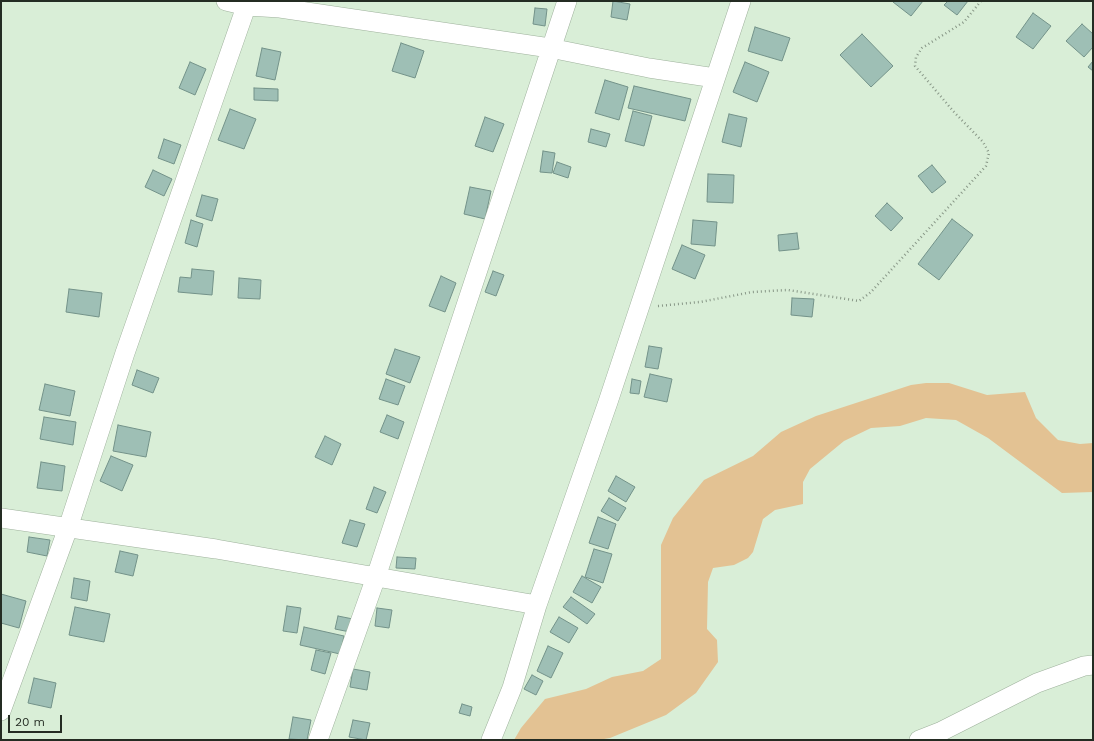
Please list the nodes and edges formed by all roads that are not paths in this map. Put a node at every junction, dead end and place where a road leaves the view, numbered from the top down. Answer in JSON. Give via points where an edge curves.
{"nodes":[{"id":1,"x":226,"y":1,"type":"edge"},
{"id":2,"x":567,"y":1,"type":"edge"},
{"id":3,"x":741,"y":1,"type":"edge"},
{"id":4,"x":247,"y":4,"type":"edge"},
{"id":5,"x":550,"y":48,"type":"junction"},
{"id":6,"x":715,"y":78,"type":"junction"},
{"id":7,"x":1,"y":518,"type":"edge"},
{"id":8,"x":68,"y":528,"type":"junction"},
{"id":9,"x":376,"y":577,"type":"junction"},
{"id":10,"x":537,"y":605,"type":"junction"},
{"id":11,"x":1093,"y":665,"type":"edge"},
{"id":12,"x":1,"y":711,"type":"edge"},
{"id":13,"x":318,"y":740,"type":"edge"},
{"id":14,"x":491,"y":740,"type":"edge"},
{"id":15,"x":919,"y":740,"type":"edge"}],
"edges":[{"from":1,"to":4,"type":"street"},
{"from":2,"to":5,"type":"street"},
{"from":3,"to":6,"type":"street"},
{"from":4,"to":5,"type":"street"},
{"from":4,"to":8,"type":"street","via":[[125,353]]},
{"from":5,"to":6,"type":"street"},
{"from":5,"to":9,"type":"street"},
{"from":6,"to":10,"type":"street"},
{"from":7,"to":8,"type":"street"},
{"from":8,"to":9,"type":"street"},
{"from":8,"to":12,"type":"street"},
{"from":9,"to":10,"type":"street"},
{"from":9,"to":13,"type":"street"},
{"from":10,"to":14,"type":"street","via":[[512,688]]},
{"from":11,"to":15,"type":"street","via":[[1037,683]]}]}
